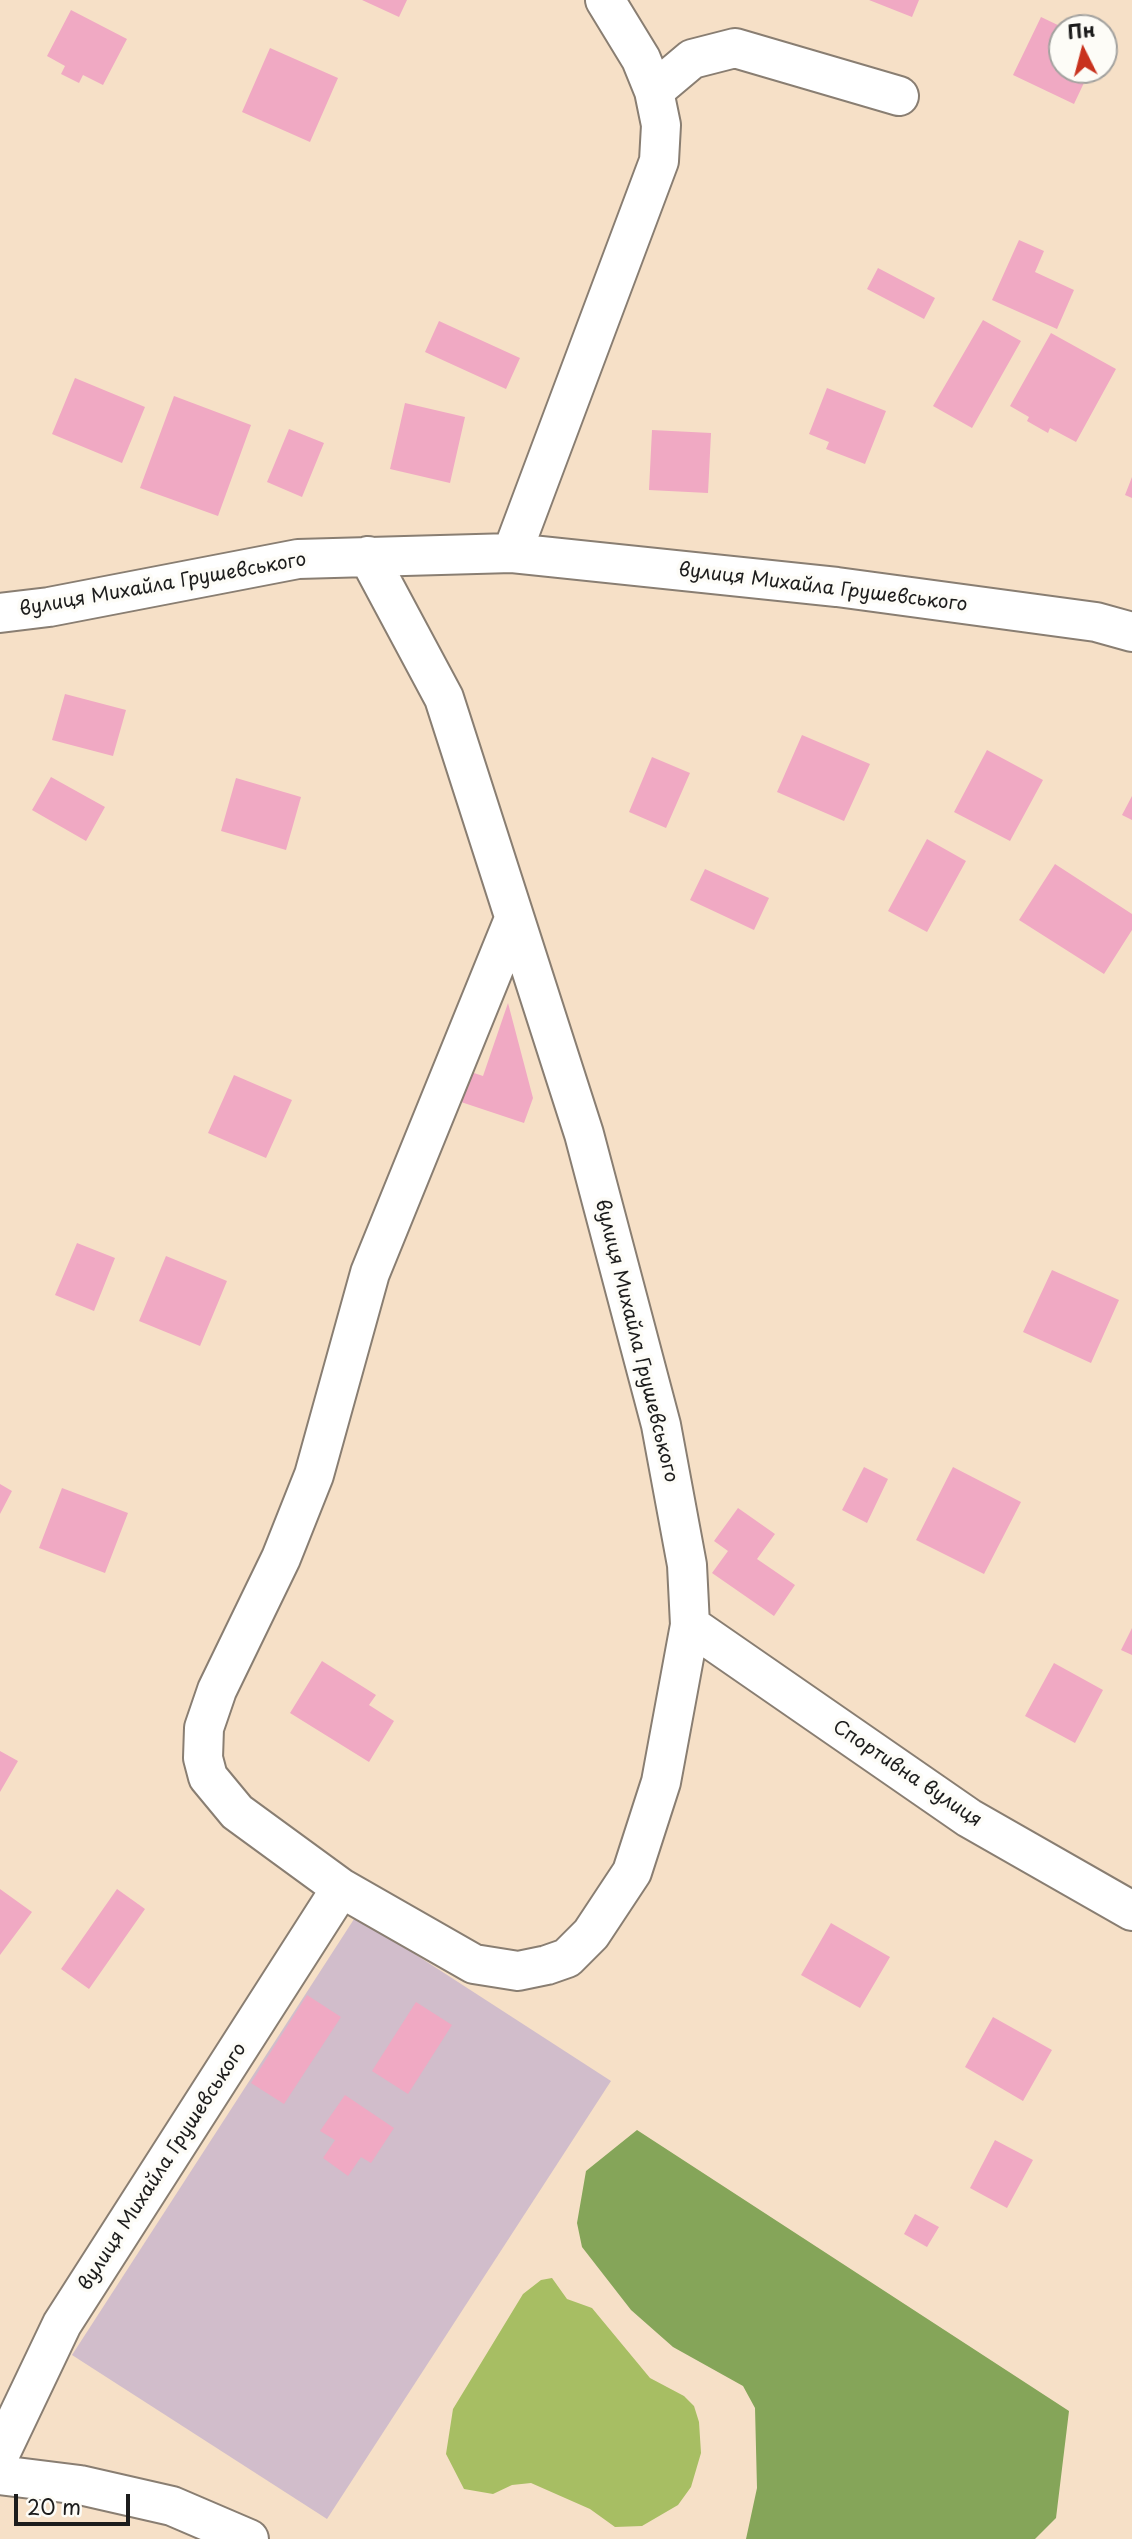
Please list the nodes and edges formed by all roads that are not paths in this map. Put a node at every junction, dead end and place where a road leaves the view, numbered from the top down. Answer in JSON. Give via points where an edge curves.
{"nodes":[{"id":1,"x":605,"y":0,"type":"edge"},
{"id":2,"x":654,"y":91,"type":"junction"},
{"id":3,"x":899,"y":96,"type":"dead end"},
{"id":4,"x":512,"y":553,"type":"junction"},
{"id":5,"x":368,"y":556,"type":"junction"},
{"id":6,"x":0,"y":613,"type":"edge"},
{"id":7,"x":1132,"y":632,"type":"edge"},
{"id":8,"x":514,"y":919,"type":"junction"},
{"id":9,"x":690,"y":1625,"type":"junction"},
{"id":10,"x":341,"y":1888,"type":"junction"},
{"id":11,"x":1132,"y":1911,"type":"edge"},
{"id":12,"x":0,"y":2454,"type":"edge"},
{"id":13,"x":0,"y":2475,"type":"edge"},
{"id":14,"x":249,"y":2539,"type":"edge"}],
"edges":[{"from":1,"to":2,"type":"street","via":[[641,59]]},
{"from":2,"to":3,"type":"street","via":[[692,58],[735,48]]},
{"from":2,"to":4,"type":"street","via":[[661,125],[659,161]]},
{"from":4,"to":5,"type":"street","name":"вулиця Михайла Грушевського"},
{"from":4,"to":7,"type":"street","name":"вулиця Михайла Грушевського","via":[[837,587],[1096,622]]},
{"from":5,"to":6,"type":"street","name":"вулиця Михайла Грушевського","via":[[298,559]]},
{"from":5,"to":8,"type":"street","name":"вулиця Михайла Грушевського","via":[[444,698]]},
{"from":8,"to":9,"type":"street","name":"вулиця Михайла Грушевського","via":[[584,1134],[661,1425],[687,1564]]},
{"from":8,"to":10,"type":"street","name":"вулиця Михайла Грушевського","via":[[370,1273],[314,1475],[204,1728],[208,1777],[237,1812]]},
{"from":9,"to":10,"type":"street","name":"вулиця Михайла Грушевського","via":[[661,1782],[632,1872],[591,1934],[567,1958],[518,1971],[474,1964]]},
{"from":9,"to":11,"type":"street","name":"Спортивна вулиця","via":[[969,1818]]},
{"from":10,"to":12,"type":"street","name":"вулиця Михайла Грушевського","via":[[62,2324]]},
{"from":13,"to":14,"type":"street","via":[[80,2485],[172,2506]]}]}
